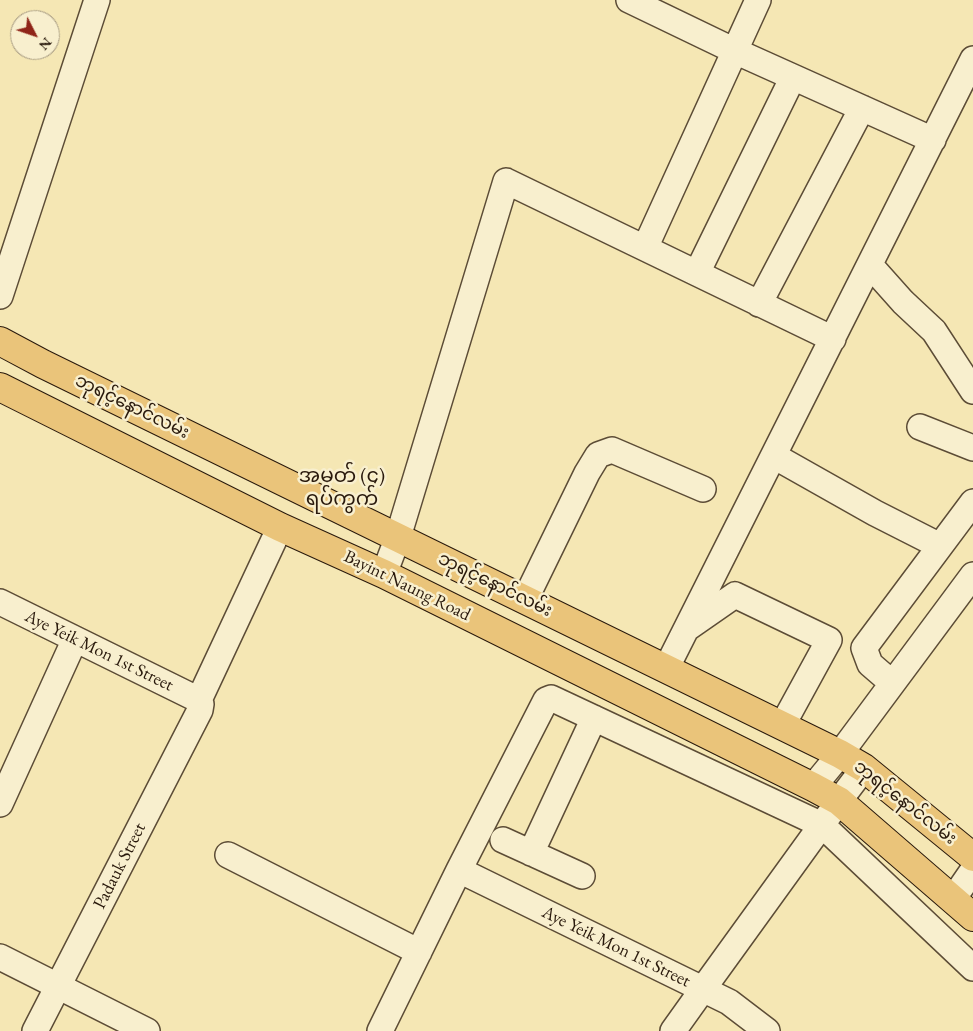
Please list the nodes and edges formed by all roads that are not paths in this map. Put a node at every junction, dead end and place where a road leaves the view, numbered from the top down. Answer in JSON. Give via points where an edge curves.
{"nodes":[{"id":1,"x":97,"y":0,"type":"edge"},
{"id":2,"x":629,"y":0,"type":"edge"},
{"id":3,"x":758,"y":0,"type":"edge"},
{"id":4,"x":734,"y":51,"type":"junction"},
{"id":5,"x":973,"y":59,"type":"edge"},
{"id":6,"x":793,"y":77,"type":"junction"},
{"id":7,"x":862,"y":108,"type":"junction"},
{"id":8,"x":933,"y":140,"type":"junction"},
{"id":9,"x":645,"y":248,"type":"junction"},
{"id":10,"x":870,"y":265,"type":"junction"},
{"id":11,"x":697,"y":274,"type":"junction"},
{"id":12,"x":0,"y":296,"type":"edge"},
{"id":13,"x":759,"y":304,"type":"junction"},
{"id":14,"x":833,"y":339,"type":"junction"},
{"id":15,"x":0,"y":341,"type":"edge"},
{"id":16,"x":0,"y":387,"type":"edge"},
{"id":17,"x":973,"y":391,"type":"edge"},
{"id":18,"x":920,"y":427,"type":"dead end"},
{"id":19,"x":973,"y":448,"type":"edge"},
{"id":20,"x":774,"y":456,"type":"junction"},
{"id":21,"x":297,"y":488,"type":"junction"},
{"id":22,"x":703,"y":489,"type":"dead end"},
{"id":23,"x":973,"y":502,"type":"edge"},
{"id":24,"x":280,"y":527,"type":"junction"},
{"id":25,"x":398,"y":537,"type":"junction"},
{"id":26,"x":940,"y":546,"type":"junction"},
{"id":27,"x":384,"y":574,"type":"junction"},
{"id":28,"x":973,"y":575,"type":"edge"},
{"id":29,"x":525,"y":600,"type":"junction"},
{"id":30,"x":0,"y":602,"type":"edge"},
{"id":31,"x":687,"y":628,"type":"junction"},
{"id":32,"x":75,"y":639,"type":"junction"},
{"id":33,"x":666,"y":669,"type":"junction"},
{"id":34,"x":892,"y":684,"type":"junction"},
{"id":35,"x":199,"y":700,"type":"junction"},
{"id":36,"x":594,"y":718,"type":"junction"},
{"id":37,"x":782,"y":726,"type":"junction"},
{"id":38,"x":840,"y":754,"type":"junction"},
{"id":39,"x":864,"y":768,"type":"junction"},
{"id":40,"x":813,"y":787,"type":"junction"},
{"id":41,"x":839,"y":801,"type":"junction"},
{"id":42,"x":0,"y":804,"type":"edge"},
{"id":43,"x":822,"y":825,"type":"junction"},
{"id":44,"x":502,"y":840,"type":"dead end"},
{"id":45,"x":531,"y":853,"type":"junction"},
{"id":46,"x":228,"y":854,"type":"dead end"},
{"id":47,"x":973,"y":857,"type":"edge"},
{"id":48,"x":459,"y":870,"type":"junction"},
{"id":49,"x":973,"y":870,"type":"edge"},
{"id":50,"x":582,"y":876,"type":"dead end"},
{"id":51,"x":963,"y":908,"type":"edge"},
{"id":52,"x":419,"y":952,"type":"junction"},
{"id":53,"x":0,"y":957,"type":"edge"},
{"id":54,"x":973,"y":968,"type":"edge"},
{"id":55,"x":58,"y":986,"type":"junction"},
{"id":56,"x":702,"y":989,"type":"junction"},
{"id":57,"x":35,"y":1031,"type":"edge"},
{"id":58,"x":147,"y":1031,"type":"edge"},
{"id":59,"x":380,"y":1031,"type":"edge"},
{"id":60,"x":673,"y":1031,"type":"edge"},
{"id":61,"x":767,"y":1031,"type":"edge"}],
"edges":[{"from":1,"to":12,"type":"street"},
{"from":2,"to":4,"type":"street"},
{"from":3,"to":4,"type":"street"},
{"from":4,"to":6,"type":"street"},
{"from":4,"to":9,"type":"street"},
{"from":5,"to":8,"type":"street"},
{"from":6,"to":7,"type":"street"},
{"from":6,"to":11,"type":"street"},
{"from":7,"to":8,"type":"street"},
{"from":7,"to":13,"type":"street"},
{"from":8,"to":10,"type":"street"},
{"from":9,"to":11,"type":"street"},
{"from":9,"to":25,"type":"street","via":[[506,181]]},
{"from":10,"to":14,"type":"street"},
{"from":10,"to":17,"type":"street","via":[[934,331]]},
{"from":11,"to":13,"type":"street"},
{"from":13,"to":14,"type":"street"},
{"from":14,"to":20,"type":"street"},
{"from":15,"to":21,"type":"main road","name":"ဘုရင့်နောင်လမ်း"},
{"from":16,"to":24,"type":"main road","name":"Bayint Naung Road"},
{"from":18,"to":19,"type":"street"},
{"from":20,"to":26,"type":"street"},
{"from":20,"to":31,"type":"street"},
{"from":21,"to":24,"type":"main road"},
{"from":21,"to":25,"type":"main road","name":"ဘုရင့်နောင်လမ်း"},
{"from":22,"to":29,"type":"street","via":[[612,450],[598,455]]},
{"from":23,"to":26,"type":"street"},
{"from":24,"to":27,"type":"main road","name":"Bayint Naung Road"},
{"from":24,"to":35,"type":"street","name":"Padauk Street"},
{"from":25,"to":27,"type":"street"},
{"from":25,"to":29,"type":"main road","name":"ဘုရင့်နောင်လမ်း"},
{"from":26,"to":34,"type":"street","via":[[864,648],[870,664]]},
{"from":27,"to":40,"type":"main road","name":"Bayint Naung Road"},
{"from":28,"to":34,"type":"street"},
{"from":29,"to":33,"type":"main road","name":"ဘုရင့်နောင်လမ်း"},
{"from":30,"to":32,"type":"street","name":"Aye Yeik Mon 1st Street"},
{"from":31,"to":33,"type":"street"},
{"from":31,"to":37,"type":"street","via":[[735,595],[829,640]]},
{"from":32,"to":35,"type":"street","name":"Aye Yeik Mon 1st Street"},
{"from":32,"to":42,"type":"street"},
{"from":33,"to":37,"type":"main road","name":"ဘုရင့်နောင်လမ်း"},
{"from":34,"to":38,"type":"street"},
{"from":35,"to":55,"type":"street","name":"Padauk Street","via":[[200,710]]},
{"from":36,"to":43,"type":"street"},
{"from":36,"to":45,"type":"street"},
{"from":36,"to":48,"type":"street","via":[[551,698],[546,700]]},
{"from":37,"to":38,"type":"main road","name":"ဘုရင့်နောင်လမ်း"},
{"from":38,"to":39,"type":"main road","name":"ဘုရင့်နောင်လမ်း"},
{"from":38,"to":40,"type":"street"},
{"from":39,"to":41,"type":"street"},
{"from":39,"to":47,"type":"main road","name":"ဘုရင့်နောင်လမ်း"},
{"from":40,"to":41,"type":"main road"},
{"from":41,"to":43,"type":"street"},
{"from":41,"to":51,"type":"main road"},
{"from":43,"to":54,"type":"street"},
{"from":43,"to":56,"type":"street"},
{"from":44,"to":45,"type":"street"},
{"from":45,"to":50,"type":"street"},
{"from":46,"to":52,"type":"street"},
{"from":48,"to":52,"type":"street"},
{"from":48,"to":56,"type":"street","name":"Aye Yeik Mon 1st Street"},
{"from":49,"to":51,"type":"street"},
{"from":52,"to":59,"type":"street"},
{"from":53,"to":55,"type":"street"},
{"from":55,"to":57,"type":"street","name":"Padauk Street"},
{"from":55,"to":58,"type":"street"},
{"from":56,"to":60,"type":"street"},
{"from":56,"to":61,"type":"street","name":"Aye Yeik Mon 1st Street","via":[[728,1002]]}]}
